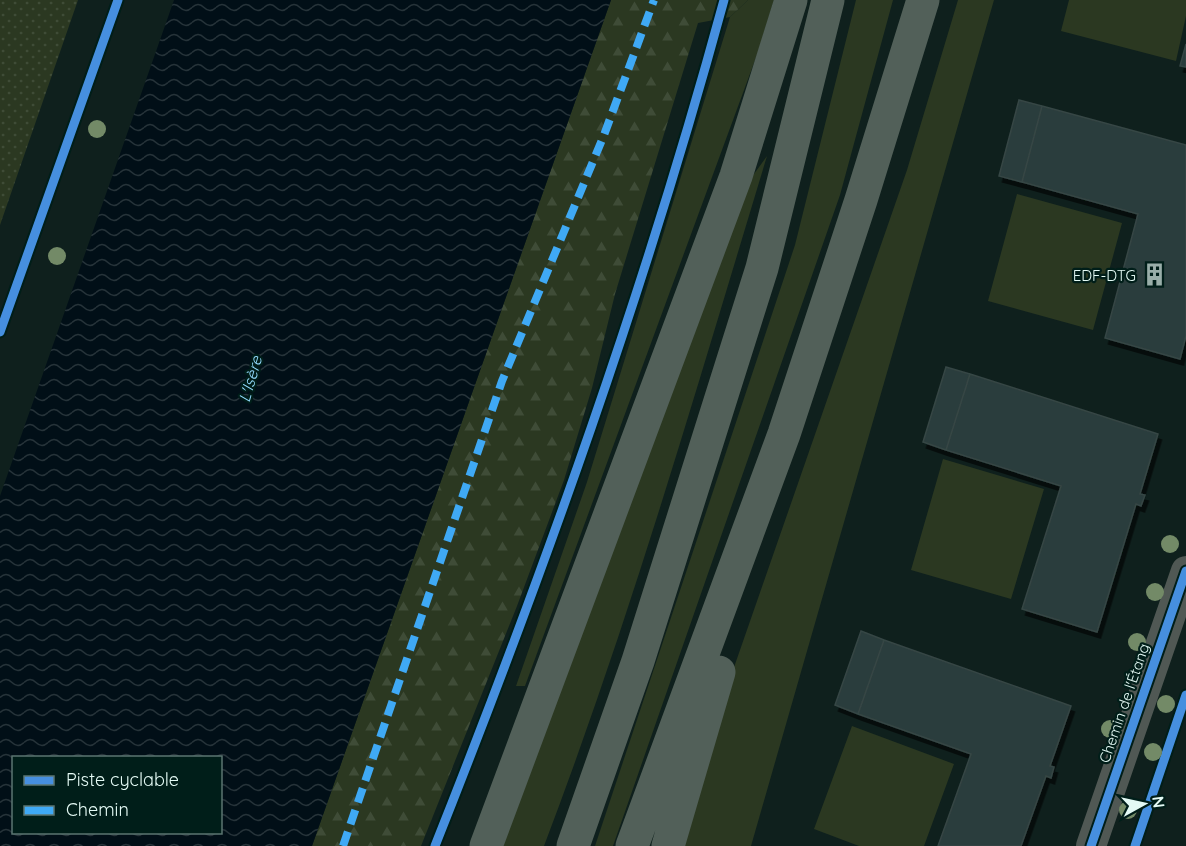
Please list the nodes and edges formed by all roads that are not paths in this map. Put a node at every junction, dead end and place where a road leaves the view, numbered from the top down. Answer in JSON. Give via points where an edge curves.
{"nodes":[{"id":1,"x":791,"y":0,"type":"edge"},
{"id":2,"x":828,"y":0,"type":"edge"},
{"id":3,"x":923,"y":0,"type":"edge"},
{"id":4,"x":861,"y":200,"type":"junction"},
{"id":5,"x":1186,"y":571,"type":"edge"},
{"id":6,"x":486,"y":846,"type":"edge"},
{"id":7,"x":573,"y":846,"type":"edge"},
{"id":8,"x":632,"y":846,"type":"edge"},
{"id":9,"x":668,"y":846,"type":"edge"},
{"id":10,"x":1091,"y":846,"type":"edge"}],
"edges":[{"from":1,"to":6,"type":"highway","via":[[736,177]]},
{"from":2,"to":7,"type":"highway","via":[[762,268],[638,660]]},
{"from":3,"to":4,"type":"highway"},
{"from":4,"to":8,"type":"highway","via":[[784,434]]},
{"from":4,"to":9,"type":"highway","via":[[799,439],[709,700]]},
{"from":5,"to":10,"type":"street","name":"Chemin de l'Étang"}]}
